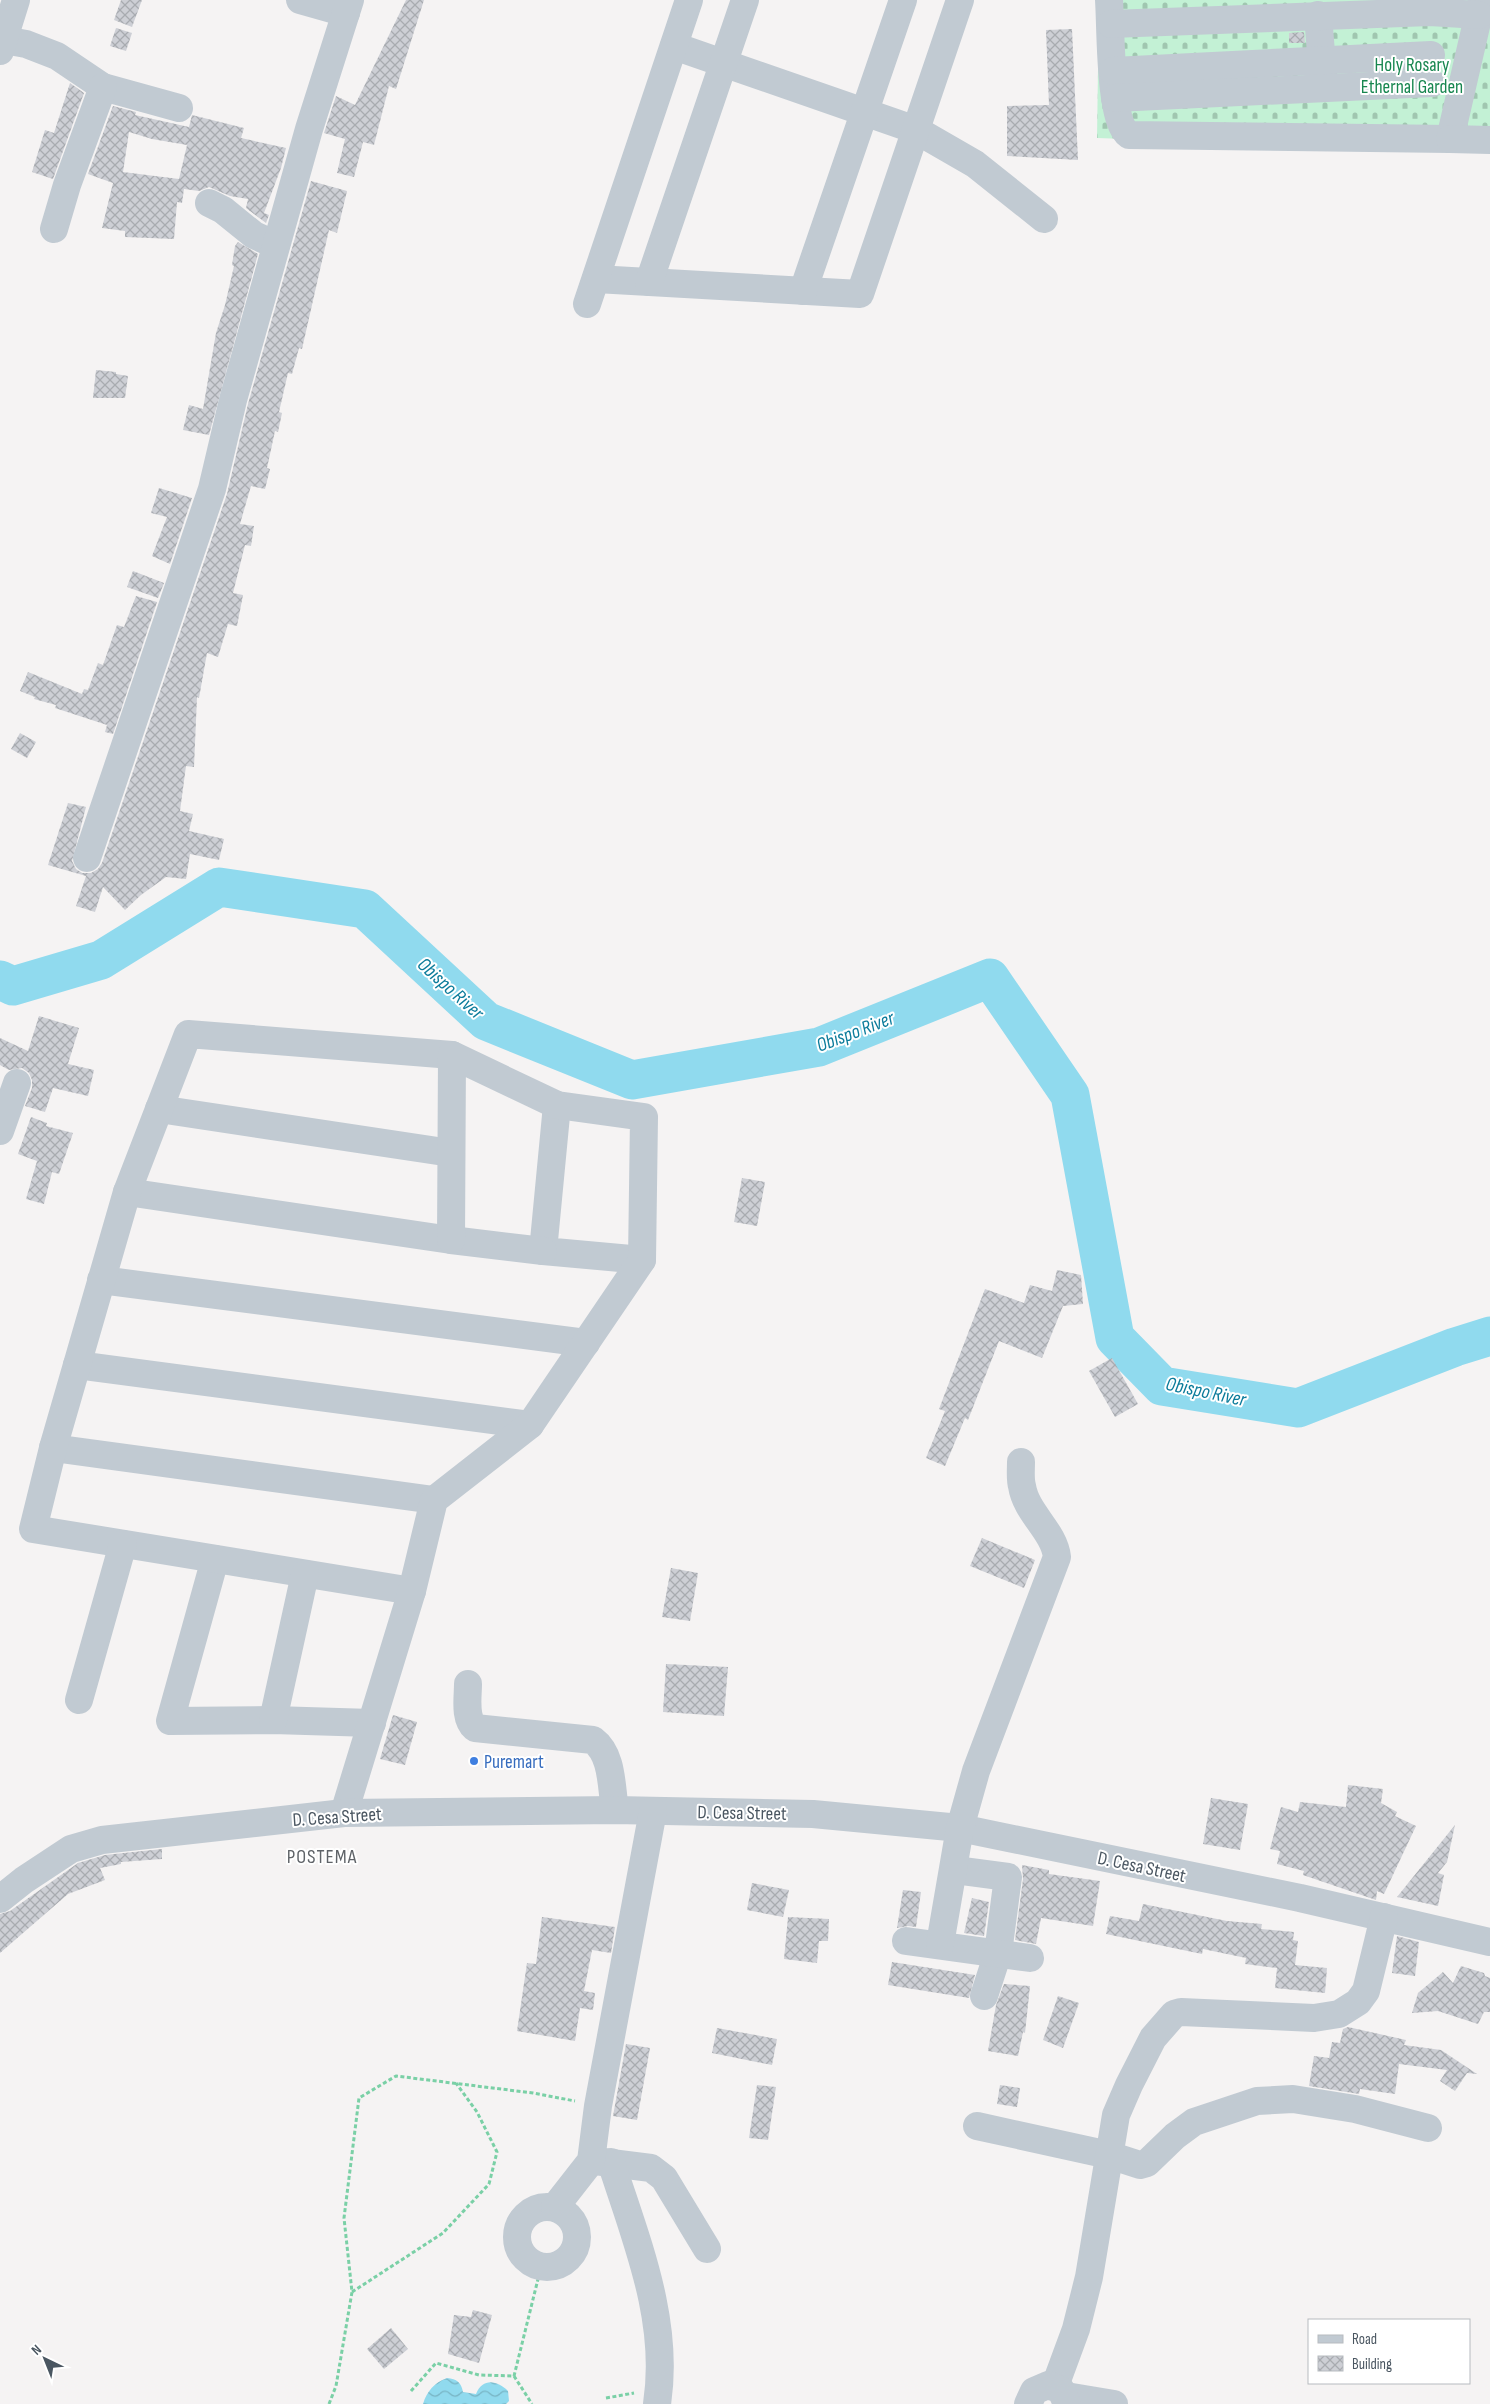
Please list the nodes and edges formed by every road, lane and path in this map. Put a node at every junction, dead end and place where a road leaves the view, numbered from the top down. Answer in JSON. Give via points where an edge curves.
{"nodes":[{"id":1,"x":16,"y":0,"type":"edge"},
{"id":2,"x":300,"y":0,"type":"edge"},
{"id":3,"x":690,"y":0,"type":"edge"},
{"id":4,"x":745,"y":0,"type":"edge"},
{"id":5,"x":902,"y":0,"type":"edge"},
{"id":6,"x":960,"y":0,"type":"edge"},
{"id":7,"x":348,"y":7,"type":"edge"},
{"id":8,"x":1480,"y":7,"type":"edge"},
{"id":9,"x":1110,"y":12,"type":"edge"},
{"id":10,"x":1318,"y":15,"type":"junction"},
{"id":11,"x":2,"y":45,"type":"edge"},
{"id":12,"x":674,"y":46,"type":"junction"},
{"id":13,"x":1431,"y":55,"type":"dead end"},
{"id":14,"x":1322,"y":60,"type":"junction"},
{"id":15,"x":723,"y":64,"type":"junction"},
{"id":16,"x":1113,"y":71,"type":"junction"},
{"id":17,"x":1432,"y":83,"type":"dead end"},
{"id":18,"x":103,"y":87,"type":"junction"},
{"id":19,"x":1323,"y":88,"type":"junction"},
{"id":20,"x":1115,"y":98,"type":"junction"},
{"id":21,"x":180,"y":108,"type":"dead end"},
{"id":22,"x":864,"y":113,"type":"junction"},
{"id":23,"x":916,"y":130,"type":"junction"},
{"id":24,"x":1450,"y":139,"type":"junction"},
{"id":25,"x":1490,"y":140,"type":"edge"},
{"id":26,"x":209,"y":202,"type":"dead end"},
{"id":27,"x":1044,"y":219,"type":"dead end"},
{"id":28,"x":54,"y":229,"type":"dead end"},
{"id":29,"x":276,"y":245,"type":"junction"},
{"id":30,"x":648,"y":282,"type":"junction"},
{"id":31,"x":803,"y":290,"type":"junction"},
{"id":32,"x":87,"y":858,"type":"dead end"},
{"id":33,"x":452,"y":1056,"type":"junction"},
{"id":34,"x":17,"y":1082,"type":"dead end"},
{"id":35,"x":556,"y":1104,"type":"junction"},
{"id":36,"x":159,"y":1109,"type":"junction"},
{"id":37,"x":0,"y":1131,"type":"edge"},
{"id":38,"x":452,"y":1153,"type":"junction"},
{"id":39,"x":127,"y":1192,"type":"junction"},
{"id":40,"x":451,"y":1240,"type":"junction"},
{"id":41,"x":543,"y":1251,"type":"junction"},
{"id":42,"x":642,"y":1260,"type":"junction"},
{"id":43,"x":102,"y":1280,"type":"junction"},
{"id":44,"x":586,"y":1343,"type":"junction"},
{"id":45,"x":77,"y":1364,"type":"junction"},
{"id":46,"x":530,"y":1425,"type":"junction"},
{"id":47,"x":53,"y":1448,"type":"junction"},
{"id":48,"x":1021,"y":1462,"type":"dead end"},
{"id":49,"x":434,"y":1500,"type":"junction"},
{"id":50,"x":123,"y":1544,"type":"junction"},
{"id":51,"x":215,"y":1559,"type":"junction"},
{"id":52,"x":305,"y":1574,"type":"junction"},
{"id":53,"x":412,"y":1591,"type":"junction"},
{"id":54,"x":468,"y":1684,"type":"dead end"},
{"id":55,"x":79,"y":1700,"type":"dead end"},
{"id":56,"x":273,"y":1720,"type":"junction"},
{"id":57,"x":372,"y":1723,"type":"junction"},
{"id":58,"x":615,"y":1810,"type":"junction"},
{"id":59,"x":653,"y":1811,"type":"junction"},
{"id":60,"x":344,"y":1813,"type":"junction"},
{"id":61,"x":960,"y":1828,"type":"junction"},
{"id":62,"x":955,"y":1870,"type":"junction"},
{"id":63,"x":0,"y":1899,"type":"edge"},
{"id":64,"x":1384,"y":1917,"type":"junction"},
{"id":65,"x":906,"y":1941,"type":"dead end"},
{"id":66,"x":1490,"y":1942,"type":"edge"},
{"id":67,"x":940,"y":1944,"type":"junction"},
{"id":68,"x":998,"y":1953,"type":"junction"},
{"id":69,"x":1030,"y":1958,"type":"dead end"},
{"id":70,"x":984,"y":1996,"type":"dead end"},
{"id":71,"x":455,"y":2082,"type":"junction"},
{"id":72,"x":598,"y":2106,"type":"junction"},
{"id":73,"x":977,"y":2126,"type":"dead end"},
{"id":74,"x":1428,"y":2128,"type":"dead end"},
{"id":75,"x":1108,"y":2155,"type":"junction"},
{"id":76,"x":601,"y":2161,"type":"junction"},
{"id":77,"x":555,"y":2207,"type":"junction"},
{"id":78,"x":706,"y":2249,"type":"dead end"},
{"id":79,"x":541,"y":2266,"type":"junction"},
{"id":80,"x":352,"y":2292,"type":"junction"},
{"id":81,"x":514,"y":2376,"type":"junction"},
{"id":82,"x":410,"y":2391,"type":"dead end"},
{"id":83,"x":1063,"y":2395,"type":"edge"},
{"id":84,"x":329,"y":2404,"type":"edge"},
{"id":85,"x":532,"y":2404,"type":"edge"},
{"id":86,"x":657,"y":2404,"type":"edge"},
{"id":87,"x":1028,"y":2404,"type":"edge"},
{"id":88,"x":1114,"y":2404,"type":"edge"}],
"edges":[{"from":1,"to":11,"type":"street"},
{"from":2,"to":7,"type":"street"},
{"from":3,"to":12,"type":"street"},
{"from":4,"to":15,"type":"street"},
{"from":5,"to":22,"type":"street"},
{"from":6,"to":23,"type":"street"},
{"from":7,"to":29,"type":"street"},
{"from":8,"to":10,"type":"street","via":[[1430,12]]},
{"from":8,"to":24,"type":"street"},
{"from":9,"to":10,"type":"street"},
{"from":9,"to":16,"type":"street"},
{"from":10,"to":14,"type":"street"},
{"from":11,"to":18,"type":"street","via":[[26,44],[57,56]]},
{"from":12,"to":15,"type":"street"},
{"from":12,"to":30,"type":"street","via":[[592,292]]},
{"from":13,"to":14,"type":"street"},
{"from":14,"to":16,"type":"street"},
{"from":14,"to":19,"type":"street"},
{"from":15,"to":22,"type":"street"},
{"from":15,"to":30,"type":"street"},
{"from":16,"to":20,"type":"street"},
{"from":17,"to":19,"type":"street"},
{"from":18,"to":21,"type":"street"},
{"from":18,"to":28,"type":"street"},
{"from":19,"to":20,"type":"street"},
{"from":20,"to":24,"type":"street","via":[[1121,127],[1129,135]]},
{"from":22,"to":23,"type":"street"},
{"from":22,"to":31,"type":"street"},
{"from":23,"to":27,"type":"street","via":[[975,164]]},
{"from":23,"to":31,"type":"street","via":[[860,294]]},
{"from":24,"to":25,"type":"street"},
{"from":26,"to":29,"type":"street","via":[[254,235]]},
{"from":29,"to":32,"type":"street","via":[[212,489]]},
{"from":30,"to":31,"type":"street"},
{"from":33,"to":35,"type":"street"},
{"from":33,"to":36,"type":"street","via":[[188,1034]]},
{"from":33,"to":38,"type":"street"},
{"from":34,"to":37,"type":"street"},
{"from":35,"to":41,"type":"street"},
{"from":35,"to":42,"type":"street","via":[[644,1117]]},
{"from":36,"to":38,"type":"street"},
{"from":36,"to":39,"type":"street"},
{"from":38,"to":40,"type":"street"},
{"from":39,"to":40,"type":"street"},
{"from":39,"to":43,"type":"street"},
{"from":40,"to":41,"type":"street"},
{"from":41,"to":42,"type":"street"},
{"from":42,"to":44,"type":"street"},
{"from":43,"to":44,"type":"street"},
{"from":43,"to":45,"type":"street"},
{"from":44,"to":46,"type":"street"},
{"from":45,"to":46,"type":"street"},
{"from":45,"to":47,"type":"street"},
{"from":46,"to":49,"type":"street"},
{"from":47,"to":49,"type":"street"},
{"from":47,"to":50,"type":"street","via":[[33,1529]]},
{"from":48,"to":61,"type":"street","via":[[1022,1487],[1030,1507],[1056,1547],[1057,1558],[985,1744]]},
{"from":49,"to":53,"type":"street"},
{"from":50,"to":51,"type":"street"},
{"from":50,"to":55,"type":"street"},
{"from":51,"to":52,"type":"street"},
{"from":51,"to":56,"type":"street","via":[[170,1721]]},
{"from":52,"to":53,"type":"street"},
{"from":52,"to":56,"type":"street"},
{"from":53,"to":57,"type":"street"},
{"from":54,"to":58,"type":"street","via":[[468,1717],[475,1728],[593,1740],[601,1746],[606,1755]]},
{"from":56,"to":57,"type":"street"},
{"from":57,"to":60,"type":"street"},
{"from":58,"to":59,"type":"street","name":"D. Cesa Street"},
{"from":58,"to":60,"type":"street","name":"D. Cesa Street"},
{"from":59,"to":61,"type":"street","name":"D. Cesa Street","via":[[814,1814]]},
{"from":59,"to":72,"type":"street"},
{"from":60,"to":63,"type":"street","name":"D. Cesa Street","via":[[102,1840],[71,1849]]},
{"from":61,"to":62,"type":"street"},
{"from":61,"to":64,"type":"street","name":"D. Cesa Street"},
{"from":62,"to":67,"type":"street"},
{"from":62,"to":68,"type":"street","via":[[1008,1877]]},
{"from":64,"to":66,"type":"street","name":"D. Cesa Street"},
{"from":64,"to":75,"type":"street","via":[[1366,1991],[1358,2002],[1340,2014],[1314,2018],[1194,2012],[1174,2014],[1153,2038],[1129,2085],[1116,2116]]},
{"from":65,"to":67,"type":"street"},
{"from":67,"to":68,"type":"street"},
{"from":68,"to":69,"type":"street"},
{"from":68,"to":70,"type":"street"},
{"from":71,"to":72,"type":"path"},
{"from":71,"to":80,"type":"path","via":[[477,2112],[497,2152],[489,2184],[443,2233]]},
{"from":71,"to":80,"type":"path","via":[[396,2076],[359,2098],[344,2218]]},
{"from":72,"to":76,"type":"street"},
{"from":73,"to":75,"type":"street"},
{"from":74,"to":75,"type":"street","via":[[1355,2109],[1293,2099],[1257,2101],[1194,2122],[1147,2163],[1140,2165]]},
{"from":75,"to":83,"type":"street","via":[[1086,2286],[1069,2352]]},
{"from":76,"to":77,"type":"street"},
{"from":76,"to":78,"type":"street","via":[[651,2168],[658,2172]]},
{"from":76,"to":86,"type":"street","via":[[652,2293],[660,2340]]},
{"from":77,"to":79,"type":"street","via":[[572,2218],[578,2238],[576,2249],[561,2264]]},
{"from":77,"to":79,"type":"street","via":[[545,2206],[528,2214],[518,2230],[519,2249],[532,2263]]},
{"from":79,"to":81,"type":"path"},
{"from":80,"to":84,"type":"path","via":[[336,2386]]},
{"from":81,"to":82,"type":"path","via":[[479,2375],[436,2363]]},
{"from":81,"to":85,"type":"path"},
{"from":83,"to":87,"type":"street","via":[[1040,2386]]},
{"from":83,"to":88,"type":"street"}]}
